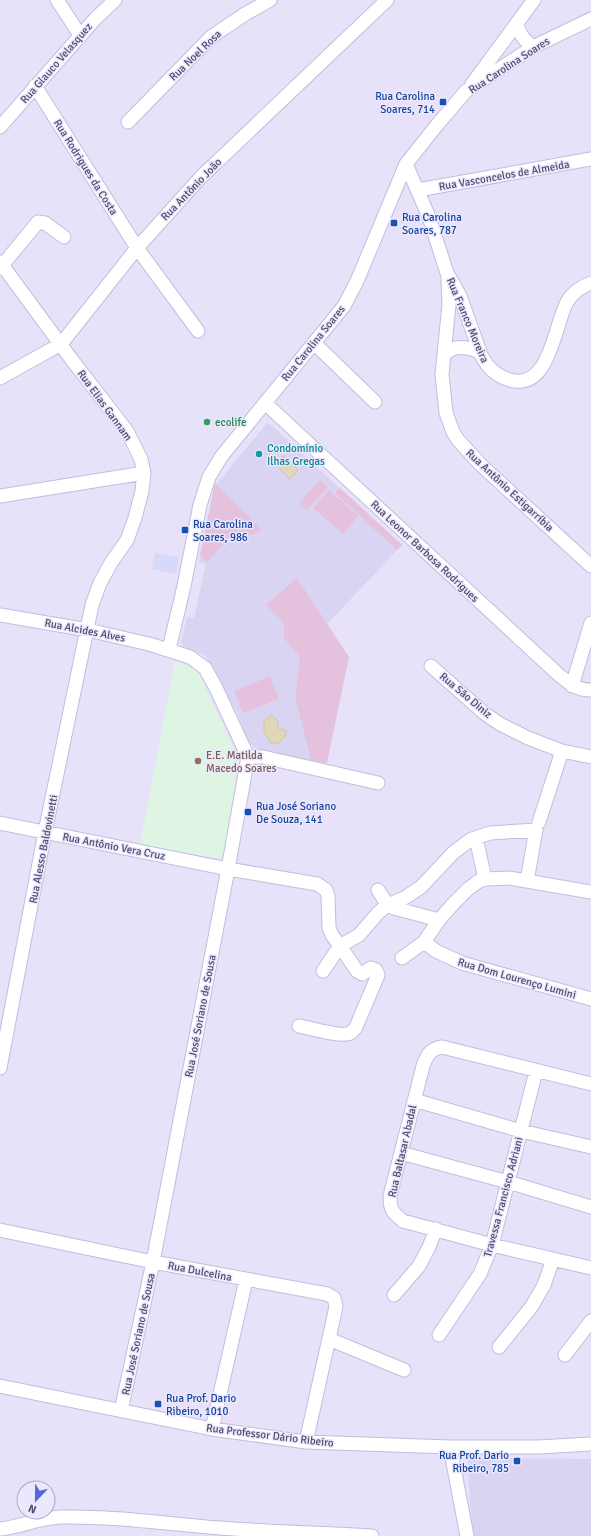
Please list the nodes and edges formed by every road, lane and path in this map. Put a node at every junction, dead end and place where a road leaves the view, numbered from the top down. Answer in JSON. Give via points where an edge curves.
{"nodes":[{"id":1,"x":58,"y":0,"type":"edge"},
{"id":2,"x":115,"y":0,"type":"edge"},
{"id":3,"x":270,"y":0,"type":"edge"},
{"id":4,"x":387,"y":0,"type":"edge"},
{"id":5,"x":534,"y":0,"type":"edge"},
{"id":6,"x":591,"y":19,"type":"edge"},
{"id":7,"x":517,"y":23,"type":"junction"},
{"id":8,"x":80,"y":36,"type":"junction"},
{"id":9,"x":533,"y":47,"type":"junction"},
{"id":10,"x":35,"y":86,"type":"junction"},
{"id":11,"x":466,"y":91,"type":"junction"},
{"id":12,"x":128,"y":122,"type":"dead end"},
{"id":13,"x":0,"y":127,"type":"edge"},
{"id":14,"x":591,"y":159,"type":"edge"},
{"id":15,"x":406,"y":164,"type":"junction"},
{"id":16,"x":418,"y":190,"type":"junction"},
{"id":17,"x":64,"y":237,"type":"dead end"},
{"id":18,"x":137,"y":248,"type":"junction"},
{"id":19,"x":1,"y":265,"type":"edge"},
{"id":20,"x":447,"y":273,"type":"junction"},
{"id":21,"x":591,"y":282,"type":"edge"},
{"id":22,"x":198,"y":331,"type":"dead end"},
{"id":23,"x":61,"y":344,"type":"junction"},
{"id":24,"x":314,"y":344,"type":"junction"},
{"id":25,"x":480,"y":352,"type":"junction"},
{"id":26,"x":444,"y":355,"type":"junction"},
{"id":27,"x":0,"y":378,"type":"edge"},
{"id":28,"x":375,"y":402,"type":"dead end"},
{"id":29,"x":264,"y":403,"type":"junction"},
{"id":30,"x":144,"y":474,"type":"junction"},
{"id":31,"x":0,"y":496,"type":"edge"},
{"id":32,"x":591,"y":566,"type":"edge"},
{"id":33,"x":0,"y":615,"type":"edge"},
{"id":34,"x":591,"y":623,"type":"edge"},
{"id":35,"x":88,"y":630,"type":"junction"},
{"id":36,"x":169,"y":649,"type":"junction"},
{"id":37,"x":431,"y":666,"type":"dead end"},
{"id":38,"x":572,"y":686,"type":"junction"},
{"id":39,"x":591,"y":690,"type":"edge"},
{"id":40,"x":562,"y":751,"type":"junction"},
{"id":41,"x":248,"y":756,"type":"junction"},
{"id":42,"x":591,"y":757,"type":"edge"},
{"id":43,"x":378,"y":783,"type":"dead end"},
{"id":44,"x":0,"y":823,"type":"edge"},
{"id":45,"x":537,"y":826,"type":"junction"},
{"id":46,"x":45,"y":832,"type":"junction"},
{"id":47,"x":476,"y":838,"type":"junction"},
{"id":48,"x":228,"y":869,"type":"junction"},
{"id":49,"x":485,"y":879,"type":"junction"},
{"id":50,"x":526,"y":881,"type":"junction"},
{"id":51,"x":378,"y":890,"type":"dead end"},
{"id":52,"x":591,"y":892,"type":"edge"},
{"id":53,"x":390,"y":904,"type":"junction"},
{"id":54,"x":439,"y":920,"type":"junction"},
{"id":55,"x":424,"y":942,"type":"junction"},
{"id":56,"x":340,"y":946,"type":"junction"},
{"id":57,"x":402,"y":958,"type":"dead end"},
{"id":58,"x":323,"y":971,"type":"dead end"},
{"id":59,"x":591,"y":1000,"type":"edge"},
{"id":60,"x":299,"y":1026,"type":"dead end"},
{"id":61,"x":0,"y":1068,"type":"edge"},
{"id":62,"x":536,"y":1071,"type":"junction"},
{"id":63,"x":591,"y":1084,"type":"edge"},
{"id":64,"x":414,"y":1100,"type":"junction"},
{"id":65,"x":521,"y":1131,"type":"junction"},
{"id":66,"x":591,"y":1147,"type":"edge"},
{"id":67,"x":401,"y":1154,"type":"junction"},
{"id":68,"x":508,"y":1182,"type":"junction"},
{"id":69,"x":591,"y":1207,"type":"edge"},
{"id":70,"x":436,"y":1229,"type":"junction"},
{"id":71,"x":0,"y":1230,"type":"edge"},
{"id":72,"x":492,"y":1245,"type":"junction"},
{"id":73,"x":553,"y":1259,"type":"junction"},
{"id":74,"x":153,"y":1262,"type":"junction"},
{"id":75,"x":591,"y":1268,"type":"edge"},
{"id":76,"x":246,"y":1280,"type":"junction"},
{"id":77,"x":394,"y":1295,"type":"dead end"},
{"id":78,"x":591,"y":1321,"type":"edge"},
{"id":79,"x":439,"y":1335,"type":"dead end"},
{"id":80,"x":329,"y":1339,"type":"junction"},
{"id":81,"x":498,"y":1347,"type":"dead end"},
{"id":82,"x":566,"y":1355,"type":"dead end"},
{"id":83,"x":404,"y":1370,"type":"dead end"},
{"id":84,"x":0,"y":1386,"type":"edge"},
{"id":85,"x":121,"y":1411,"type":"junction"},
{"id":86,"x":212,"y":1429,"type":"junction"},
{"id":87,"x":306,"y":1442,"type":"junction"},
{"id":88,"x":591,"y":1444,"type":"edge"},
{"id":89,"x":450,"y":1446,"type":"junction"},
{"id":90,"x":0,"y":1529,"type":"edge"},
{"id":91,"x":221,"y":1532,"type":"edge"},
{"id":92,"x":309,"y":1535,"type":"edge"},
{"id":93,"x":372,"y":1536,"type":"edge"},
{"id":94,"x":467,"y":1536,"type":"edge"}],
"edges":[{"from":1,"to":8,"type":"street"},
{"from":2,"to":8,"type":"street","name":"Rua Glauco Velasquez"},
{"from":3,"to":12,"type":"street","name":"Rua Noel Rosa","via":[[211,37]]},
{"from":4,"to":18,"type":"street","name":"Rua Antônio João","via":[[201,177]]},
{"from":5,"to":7,"type":"street"},
{"from":6,"to":9,"type":"street","name":"Rua Carolina Soares"},
{"from":7,"to":9,"type":"street","via":[[518,30]]},
{"from":7,"to":11,"type":"street"},
{"from":8,"to":10,"type":"street","name":"Rua Glauco Velasquez"},
{"from":9,"to":11,"type":"street","name":"Rua Carolina Soares"},
{"from":10,"to":13,"type":"street","name":"Rua Glauco Velasquez"},
{"from":10,"to":18,"type":"street","name":"Rua Rodrigues da Costa"},
{"from":11,"to":15,"type":"street","name":"Rua Carolina Soares"},
{"from":14,"to":16,"type":"street","name":"Rua Vasconcelos de Almeida"},
{"from":15,"to":16,"type":"street","name":"Rua Franco Moreira"},
{"from":15,"to":24,"type":"street","name":"Rua Carolina Soares","via":[[357,281],[344,306]]},
{"from":16,"to":20,"type":"street","name":"Rua Franco Moreira"},
{"from":17,"to":19,"type":"street","via":[[45,223],[38,222]]},
{"from":18,"to":22,"type":"street","name":"Rua Rodrigues da Costa"},
{"from":18,"to":23,"type":"street","name":"Rua Antônio João"},
{"from":19,"to":23,"type":"street","name":"Rua Elias Gannam"},
{"from":20,"to":25,"type":"street","name":"Rua Franco Moreira","via":[[460,296]]},
{"from":20,"to":26,"type":"street","name":"Rua Antônio Estigarríbia","via":[[449,305]]},
{"from":21,"to":25,"type":"street","name":"Rua Franco Moreira","via":[[580,288],[568,301],[546,361],[539,373],[533,377],[522,382],[498,375],[486,364]]},
{"from":23,"to":27,"type":"street","name":"Rua Antônio João"},
{"from":23,"to":30,"type":"street","name":"Rua Elias Gannam","via":[[127,431],[141,459]]},
{"from":24,"to":28,"type":"street"},
{"from":24,"to":29,"type":"street","name":"Rua Carolina Soares"},
{"from":25,"to":26,"type":"street","via":[[460,347],[453,348]]},
{"from":26,"to":32,"type":"street","name":"Rua Antônio Estigarríbia","via":[[442,382],[446,413],[458,440],[480,464]]},
{"from":29,"to":36,"type":"street","name":"Rua Carolina Soares","via":[[208,477]]},
{"from":29,"to":38,"type":"street","name":"Rua Leonor Barbosa Rodrigues"},
{"from":30,"to":31,"type":"street"},
{"from":30,"to":35,"type":"street","name":"Rua Elias Gannam","via":[[135,518],[127,540],[100,583],[92,605]]},
{"from":33,"to":35,"type":"street","name":"Rua Alcides Alves"},
{"from":34,"to":38,"type":"street"},
{"from":35,"to":36,"type":"street","name":"Rua Alcides Alves"},
{"from":35,"to":46,"type":"street","name":"Rua Alesso Baldovinetti"},
{"from":36,"to":41,"type":"street","via":[[190,657],[205,668]]},
{"from":37,"to":40,"type":"street","name":"Rua São Diniz","via":[[484,713],[528,738]]},
{"from":38,"to":39,"type":"street","name":"Rua Leonor Barbosa Rodrigues"},
{"from":40,"to":42,"type":"street","name":"Rua São Diniz"},
{"from":40,"to":45,"type":"street"},
{"from":41,"to":43,"type":"street","via":[[263,757]]},
{"from":41,"to":48,"type":"street","name":"Rua José Soriano de Sousa"},
{"from":44,"to":46,"type":"street","name":"Rua Antônio Vera Cruz"},
{"from":45,"to":47,"type":"street","via":[[490,833]]},
{"from":45,"to":50,"type":"street"},
{"from":46,"to":48,"type":"street","name":"Rua Antônio Vera Cruz"},
{"from":46,"to":61,"type":"street","name":"Rua Alesso Baldovinetti"},
{"from":47,"to":49,"type":"street"},
{"from":47,"to":53,"type":"street","via":[[453,853],[417,890]]},
{"from":48,"to":56,"type":"street","name":"Rua Antônio Vera Cruz","via":[[317,884],[326,890],[329,928]]},
{"from":48,"to":74,"type":"street","name":"Rua José Soriano de Sousa"},
{"from":49,"to":50,"type":"street","via":[[509,878]]},
{"from":49,"to":54,"type":"street","via":[[468,890]]},
{"from":50,"to":52,"type":"street"},
{"from":51,"to":53,"type":"street"},
{"from":53,"to":54,"type":"street","via":[[394,908]]},
{"from":53,"to":56,"type":"street","via":[[358,935]]},
{"from":54,"to":55,"type":"street"},
{"from":55,"to":57,"type":"street"},
{"from":55,"to":59,"type":"street","name":"Rua Dom Lourenço Lumini","via":[[436,951],[462,963]]},
{"from":56,"to":58,"type":"street"},
{"from":56,"to":60,"type":"street","via":[[360,974],[365,974],[371,968],[378,973],[356,1027],[352,1032],[339,1034]]},
{"from":62,"to":63,"type":"street","name":"Rua Baltasar Abadal"},
{"from":62,"to":64,"type":"street","name":"Rua Baltasar Abadal","via":[[442,1047],[434,1049],[427,1056]]},
{"from":62,"to":65,"type":"street","name":"Travessa Francisco Adriani"},
{"from":64,"to":65,"type":"street"},
{"from":64,"to":67,"type":"street","name":"Rua Baltasar Abadal"},
{"from":65,"to":66,"type":"street"},
{"from":65,"to":68,"type":"street","name":"Travessa Francisco Adriani"},
{"from":67,"to":68,"type":"street"},
{"from":67,"to":70,"type":"street","name":"Rua Baltasar Abadal","via":[[390,1196],[390,1206],[403,1220]]},
{"from":68,"to":69,"type":"street"},
{"from":68,"to":72,"type":"street","name":"Travessa Francisco Adriani"},
{"from":70,"to":72,"type":"street","name":"Rua Baltasar Abadal"},
{"from":70,"to":77,"type":"street","via":[[430,1247],[419,1266]]},
{"from":71,"to":74,"type":"street","name":"Rua Dulcelina"},
{"from":72,"to":73,"type":"street","name":"Rua Baltasar Abadal"},
{"from":72,"to":79,"type":"street","name":"Travessa Francisco Adriani","via":[[480,1274]]},
{"from":73,"to":75,"type":"street","name":"Rua Baltasar Abadal"},
{"from":73,"to":81,"type":"street","via":[[532,1306]]},
{"from":74,"to":76,"type":"street","name":"Rua Dulcelina"},
{"from":74,"to":85,"type":"street","name":"Rua José Soriano de Sousa"},
{"from":76,"to":80,"type":"street","name":"Rua Dulcelina","via":[[327,1294],[334,1298],[336,1306]]},
{"from":76,"to":86,"type":"street"},
{"from":78,"to":82,"type":"street"},
{"from":80,"to":83,"type":"street"},
{"from":80,"to":87,"type":"street"},
{"from":84,"to":85,"type":"street","name":"Rua Professor Dário Ribeiro"},
{"from":85,"to":86,"type":"street","name":"Rua Professor Dário Ribeiro"},
{"from":86,"to":87,"type":"street","name":"Rua Professor Dário Ribeiro"},
{"from":87,"to":89,"type":"street","name":"Rua Professor Dário Ribeiro"},
{"from":88,"to":89,"type":"street","name":"Rua Professor Dário Ribeiro","via":[[538,1447]]},
{"from":89,"to":94,"type":"street"},
{"from":90,"to":91,"type":"street","via":[[61,1516]]},
{"from":91,"to":92,"type":"street"},
{"from":92,"to":93,"type":"street"}]}
